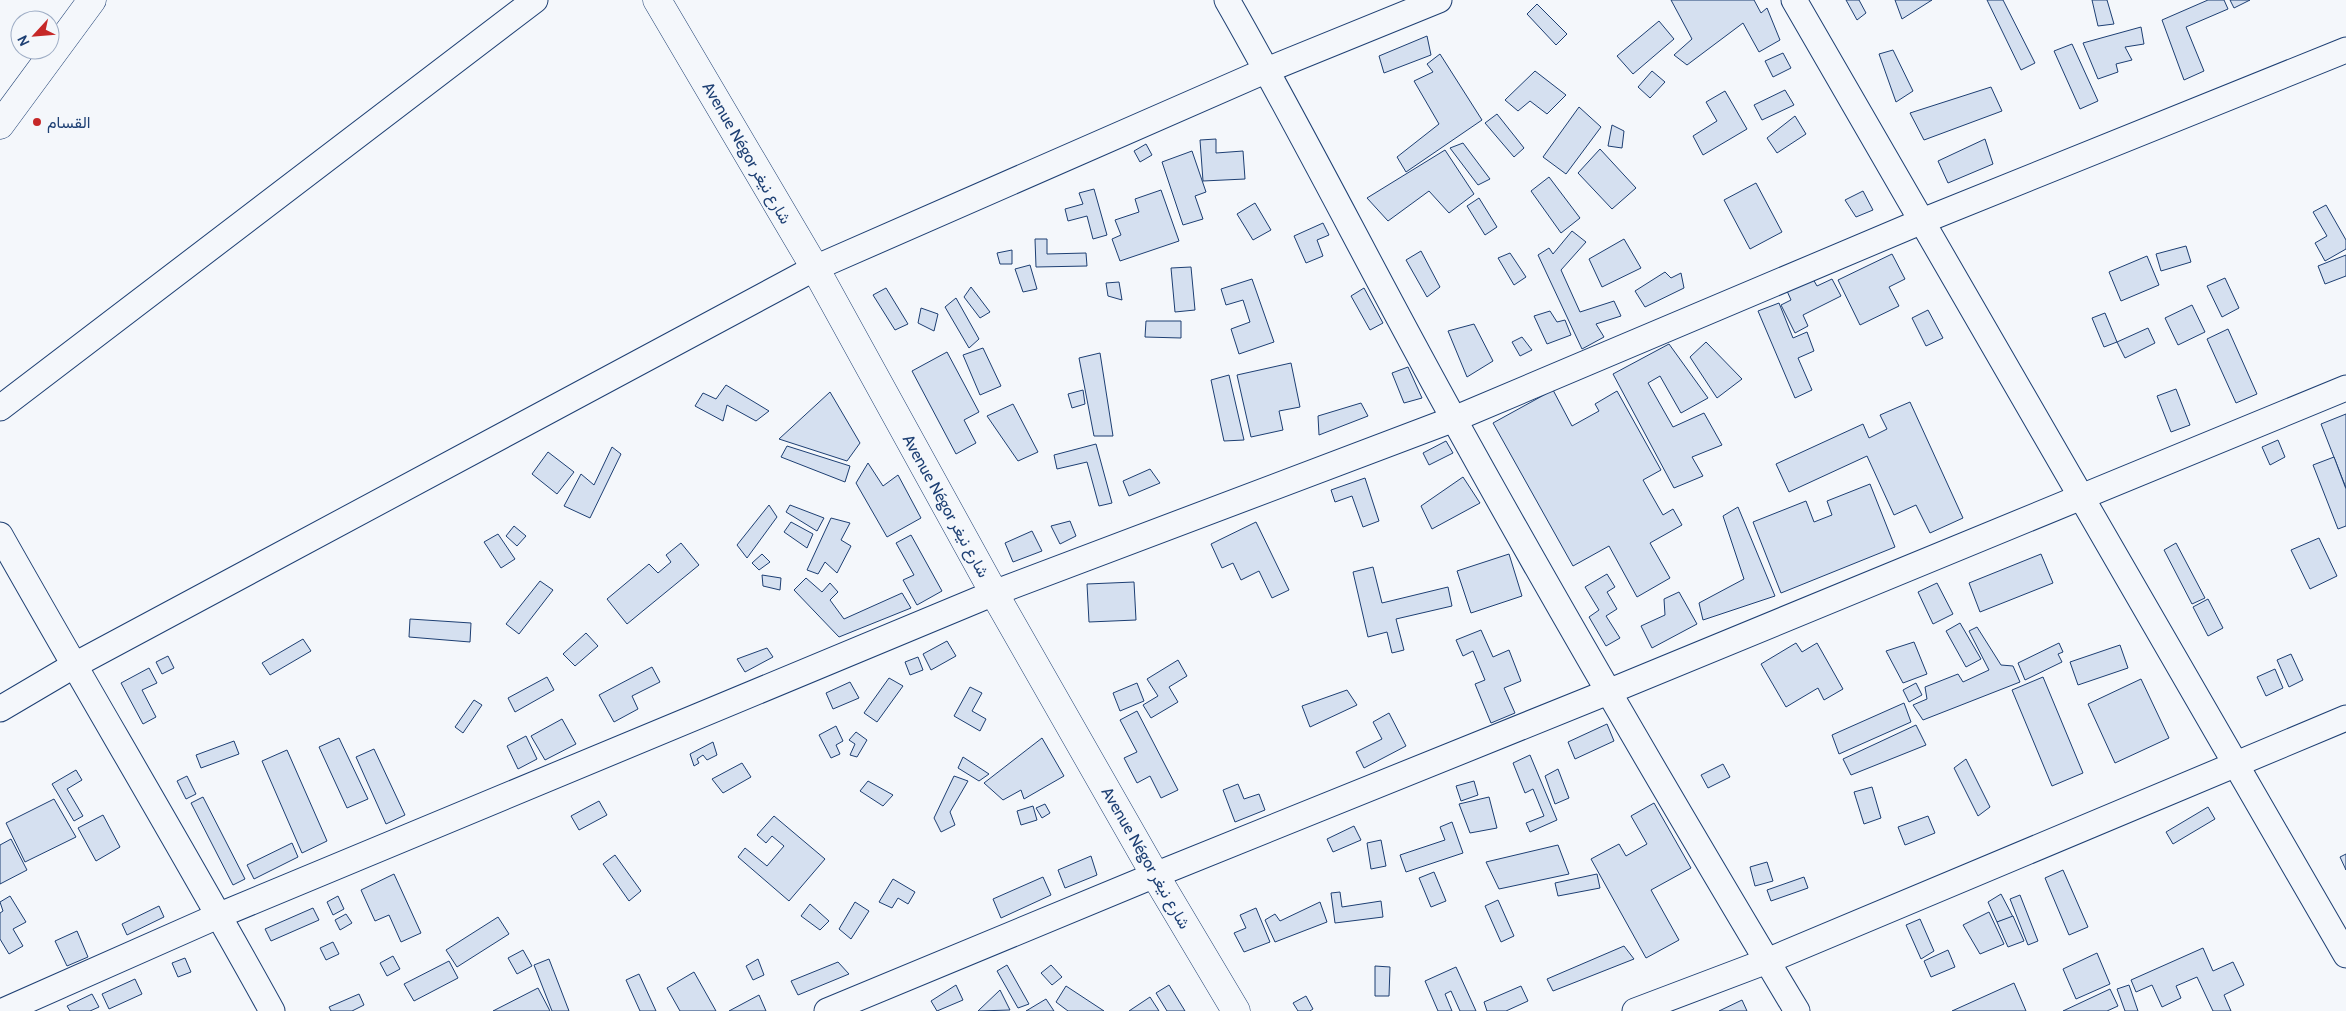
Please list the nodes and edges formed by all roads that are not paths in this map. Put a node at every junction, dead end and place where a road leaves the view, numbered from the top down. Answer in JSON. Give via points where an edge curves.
{"nodes":[{"id":1,"x":92,"y":0,"type":"edge"},
{"id":2,"x":535,"y":0,"type":"edge"},
{"id":3,"x":657,"y":0,"type":"edge"},
{"id":4,"x":1227,"y":0,"type":"edge"},
{"id":5,"x":1439,"y":0,"type":"edge"},
{"id":6,"x":1794,"y":0,"type":"edge"},
{"id":7,"x":2346,"y":50,"type":"edge"},
{"id":8,"x":1267,"y":70,"type":"junction"},
{"id":9,"x":0,"y":125,"type":"edge"},
{"id":10,"x":1920,"y":222,"type":"junction"},
{"id":11,"x":815,"y":268,"type":"junction"},
{"id":12,"x":2346,"y":388,"type":"edge"},
{"id":13,"x":0,"y":408,"type":"edge"},
{"id":14,"x":1454,"y":419,"type":"junction"},
{"id":15,"x":2081,"y":496,"type":"junction"},
{"id":16,"x":0,"y":536,"type":"edge"},
{"id":17,"x":994,"y":593,"type":"junction"},
{"id":18,"x":74,"y":666,"type":"junction"},
{"id":19,"x":1608,"y":692,"type":"junction"},
{"id":20,"x":0,"y":709,"type":"edge"},
{"id":21,"x":2346,"y":718,"type":"edge"},
{"id":22,"x":2235,"y":764,"type":"junction"},
{"id":23,"x":1155,"y":875,"type":"junction"},
{"id":24,"x":220,"y":915,"type":"junction"},
{"id":25,"x":2346,"y":955,"type":"edge"},
{"id":26,"x":1767,"y":961,"type":"junction"},
{"id":27,"x":3,"y":1011,"type":"edge"},
{"id":28,"x":272,"y":1011,"type":"edge"},
{"id":29,"x":827,"y":1011,"type":"edge"},
{"id":30,"x":1236,"y":1011,"type":"edge"},
{"id":31,"x":1635,"y":1011,"type":"edge"},
{"id":32,"x":1797,"y":1011,"type":"edge"}],
"edges":[{"from":1,"to":9,"type":"main road"},
{"from":2,"to":13,"type":"street"},
{"from":3,"to":11,"type":"main road","name":"Avenue Négor شارع نيغر"},
{"from":4,"to":8,"type":"street"},
{"from":5,"to":8,"type":"street"},
{"from":6,"to":10,"type":"street"},
{"from":7,"to":10,"type":"street"},
{"from":8,"to":11,"type":"street"},
{"from":8,"to":14,"type":"street"},
{"from":10,"to":14,"type":"street"},
{"from":10,"to":15,"type":"street"},
{"from":11,"to":17,"type":"main road","name":"Avenue Négor شارع نيغر"},
{"from":11,"to":18,"type":"street"},
{"from":12,"to":15,"type":"street"},
{"from":14,"to":17,"type":"street"},
{"from":14,"to":19,"type":"street"},
{"from":15,"to":19,"type":"street"},
{"from":15,"to":22,"type":"street"},
{"from":16,"to":18,"type":"street"},
{"from":17,"to":23,"type":"main road","name":"Avenue Négor شارع نيغر"},
{"from":17,"to":24,"type":"street"},
{"from":18,"to":20,"type":"street"},
{"from":18,"to":24,"type":"street"},
{"from":19,"to":23,"type":"street"},
{"from":19,"to":26,"type":"street"},
{"from":21,"to":22,"type":"street"},
{"from":22,"to":25,"type":"street"},
{"from":22,"to":26,"type":"street"},
{"from":23,"to":29,"type":"street"},
{"from":23,"to":30,"type":"main road","name":"Avenue Négor شارع نيغر"},
{"from":24,"to":27,"type":"street"},
{"from":24,"to":28,"type":"street"},
{"from":26,"to":31,"type":"street"},
{"from":26,"to":32,"type":"street"}]}
